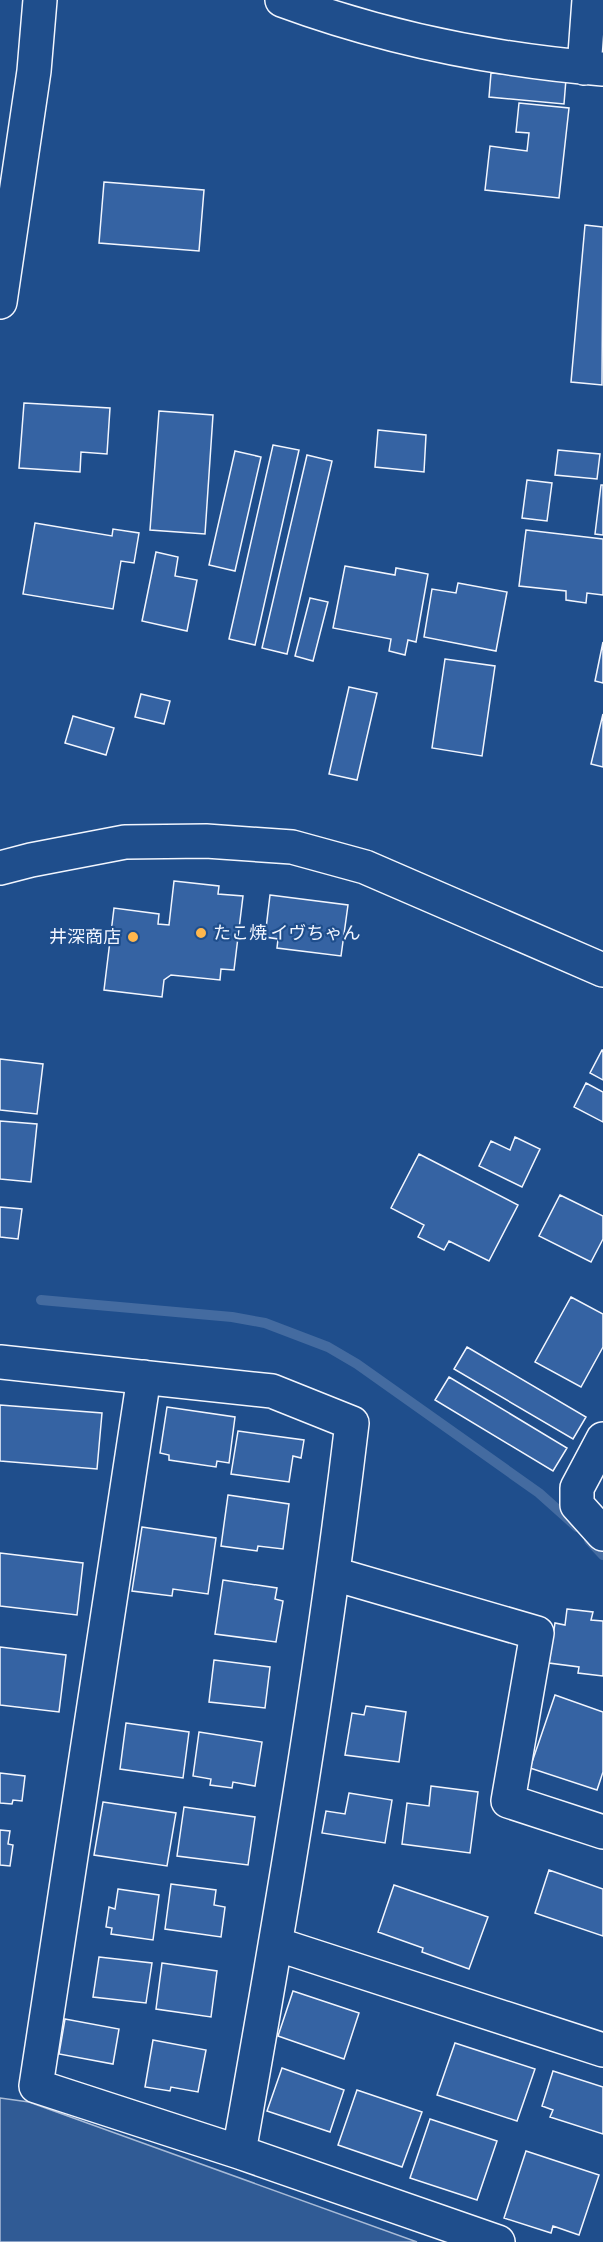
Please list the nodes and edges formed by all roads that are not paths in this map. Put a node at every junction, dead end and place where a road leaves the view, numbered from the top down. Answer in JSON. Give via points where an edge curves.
{"nodes":[{"id":1,"x":39,"y":0,"type":"edge"},
{"id":2,"x":282,"y":0,"type":"edge"},
{"id":3,"x":589,"y":0,"type":"edge"},
{"id":4,"x":593,"y":68,"type":"edge"},
{"id":5,"x":0,"y":302,"type":"edge"},
{"id":6,"x":0,"y":868,"type":"edge"},
{"id":7,"x":603,"y":970,"type":"edge"},
{"id":8,"x":0,"y":1362,"type":"edge"},
{"id":9,"x":144,"y":1377,"type":"junction"},
{"id":10,"x":603,"y":1439,"type":"edge"},
{"id":11,"x":603,"y":1534,"type":"edge"},
{"id":12,"x":334,"y":1574,"type":"junction"},
{"id":13,"x":603,"y":1832,"type":"edge"},
{"id":14,"x":276,"y":1944,"type":"junction"},
{"id":15,"x":603,"y":2050,"type":"edge"},
{"id":16,"x":239,"y":2152,"type":"junction"},
{"id":17,"x":498,"y":2242,"type":"edge"}],
"edges":[{"from":1,"to":5,"type":"street","via":[[34,71]]},
{"from":2,"to":4,"type":"street","via":[[329,17],[457,50]]},
{"from":3,"to":4,"type":"street"},
{"from":6,"to":7,"type":"street","via":[[125,842],[206,841],[292,847],[365,867]]},
{"from":8,"to":9,"type":"street"},
{"from":9,"to":12,"type":"street","via":[[272,1391],[352,1423]]},
{"from":9,"to":16,"type":"street","via":[[36,2086]]},
{"from":10,"to":11,"type":"street","via":[[577,1488],[577,1504]]},
{"from":12,"to":13,"type":"street","via":[[537,1633],[508,1801]]},
{"from":12,"to":14,"type":"street"},
{"from":14,"to":15,"type":"street"},
{"from":14,"to":16,"type":"street"},
{"from":16,"to":17,"type":"street"}]}
